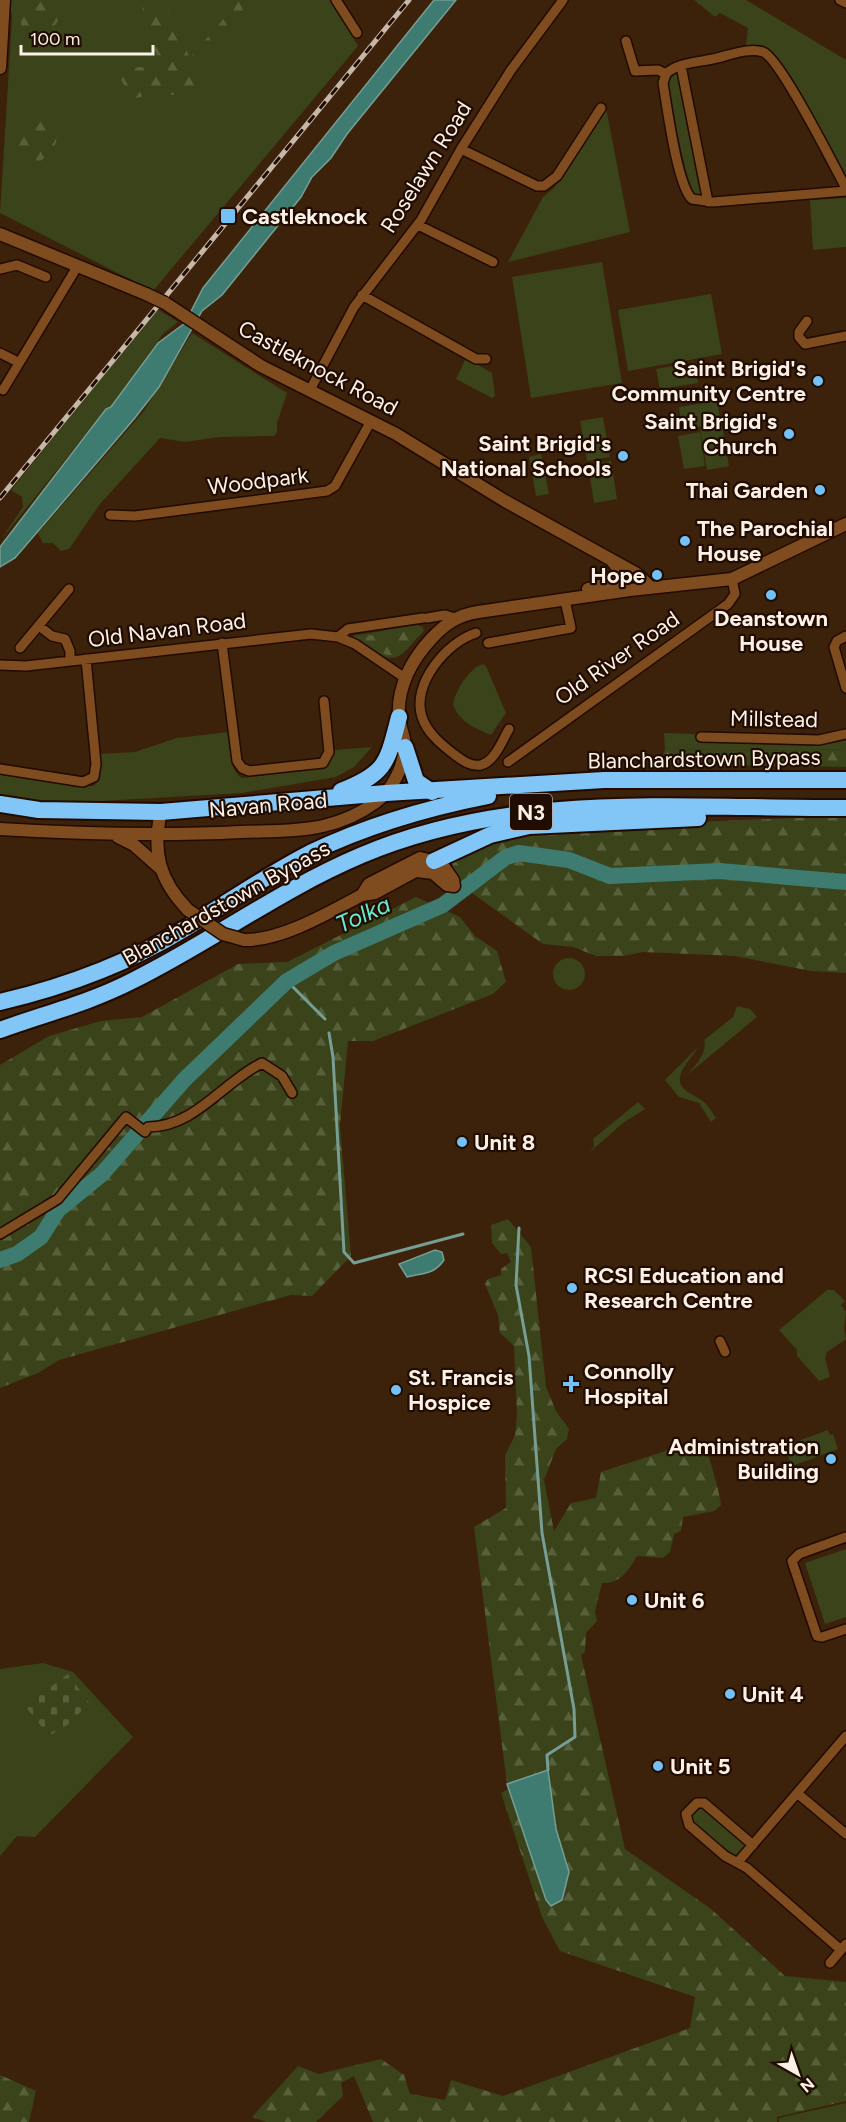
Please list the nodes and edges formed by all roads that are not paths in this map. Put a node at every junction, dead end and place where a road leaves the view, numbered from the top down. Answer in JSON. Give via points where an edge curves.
{"nodes":[{"id":1,"x":4,"y":0,"type":"edge"},
{"id":2,"x":336,"y":0,"type":"edge"},
{"id":3,"x":563,"y":0,"type":"edge"},
{"id":4,"x":840,"y":0,"type":"edge"},
{"id":5,"x":846,"y":3,"type":"edge"},
{"id":6,"x":357,"y":33,"type":"dead end"},
{"id":7,"x":626,"y":42,"type":"dead end"},
{"id":8,"x":681,"y":66,"type":"junction"},
{"id":9,"x":0,"y":68,"type":"edge"},
{"id":10,"x":666,"y":74,"type":"junction"},
{"id":11,"x":601,"y":108,"type":"dead end"},
{"id":12,"x":461,"y":150,"type":"junction"},
{"id":13,"x":846,"y":190,"type":"edge"},
{"id":14,"x":708,"y":202,"type":"junction"},
{"id":15,"x":418,"y":225,"type":"junction"},
{"id":16,"x":0,"y":234,"type":"edge"},
{"id":17,"x":493,"y":262,"type":"dead end"},
{"id":18,"x":77,"y":267,"type":"junction"},
{"id":19,"x":0,"y":269,"type":"edge"},
{"id":20,"x":46,"y":277,"type":"dead end"},
{"id":21,"x":362,"y":295,"type":"junction"},
{"id":22,"x":807,"y":321,"type":"dead end"},
{"id":23,"x":846,"y":336,"type":"edge"},
{"id":24,"x":0,"y":353,"type":"edge"},
{"id":25,"x":486,"y":359,"type":"dead end"},
{"id":26,"x":14,"y":360,"type":"dead end"},
{"id":27,"x":3,"y":390,"type":"dead end"},
{"id":28,"x":310,"y":390,"type":"junction"},
{"id":29,"x":371,"y":421,"type":"junction"},
{"id":30,"x":110,"y":515,"type":"dead end"},
{"id":31,"x":846,"y":524,"type":"edge"},
{"id":32,"x":608,"y":558,"type":"junction"},
{"id":33,"x":732,"y":579,"type":"junction"},
{"id":34,"x":651,"y":588,"type":"junction"},
{"id":35,"x":69,"y":589,"type":"dead end"},
{"id":36,"x":565,"y":600,"type":"junction"},
{"id":37,"x":455,"y":618,"type":"junction"},
{"id":38,"x":39,"y":626,"type":"junction"},
{"id":39,"x":476,"y":633,"type":"dead end"},
{"id":40,"x":846,"y":636,"type":"edge"},
{"id":41,"x":338,"y":637,"type":"junction"},
{"id":42,"x":222,"y":643,"type":"junction"},
{"id":43,"x":488,"y":643,"type":"dead end"},
{"id":44,"x":20,"y":648,"type":"dead end"},
{"id":45,"x":86,"y":659,"type":"junction"},
{"id":46,"x":70,"y":661,"type":"junction"},
{"id":47,"x":0,"y":665,"type":"edge"},
{"id":48,"x":405,"y":678,"type":"junction"},
{"id":49,"x":846,"y":688,"type":"edge"},
{"id":50,"x":324,"y":700,"type":"dead end"},
{"id":51,"x":399,"y":717,"type":"junction"},
{"id":52,"x":509,"y":729,"type":"dead end"},
{"id":53,"x":846,"y":734,"type":"edge"},
{"id":54,"x":700,"y":737,"type":"dead end"},
{"id":55,"x":501,"y":742,"type":"junction"},
{"id":56,"x":405,"y":747,"type":"junction"},
{"id":57,"x":518,"y":754,"type":"junction"},
{"id":58,"x":508,"y":762,"type":"dead end"},
{"id":59,"x":0,"y":769,"type":"edge"},
{"id":60,"x":846,"y":780,"type":"edge"},
{"id":61,"x":575,"y":783,"type":"junction"},
{"id":62,"x":432,"y":792,"type":"junction"},
{"id":63,"x":386,"y":793,"type":"junction"},
{"id":64,"x":275,"y":802,"type":"junction"},
{"id":65,"x":0,"y":804,"type":"edge"},
{"id":66,"x":846,"y":809,"type":"edge"},
{"id":67,"x":161,"y":812,"type":"junction"},
{"id":68,"x":0,"y":829,"type":"edge"},
{"id":69,"x":156,"y":834,"type":"junction"},
{"id":70,"x":115,"y":835,"type":"junction"},
{"id":71,"x":434,"y":861,"type":"junction"},
{"id":72,"x":160,"y":868,"type":"junction"},
{"id":73,"x":417,"y":871,"type":"junction"},
{"id":74,"x":362,"y":895,"type":"junction"},
{"id":75,"x":0,"y":1002,"type":"edge"},
{"id":76,"x":23,"y":1021,"type":"junction"},
{"id":77,"x":0,"y":1025,"type":"edge"},
{"id":78,"x":0,"y":1030,"type":"edge"},
{"id":79,"x":292,"y":1093,"type":"dead end"},
{"id":80,"x":0,"y":1234,"type":"edge"},
{"id":81,"x":720,"y":1341,"type":"dead end"},
{"id":82,"x":725,"y":1353,"type":"dead end"},
{"id":83,"x":846,"y":1537,"type":"edge"},
{"id":84,"x":846,"y":1629,"type":"edge"},
{"id":85,"x":846,"y":1736,"type":"edge"},
{"id":86,"x":797,"y":1793,"type":"junction"},
{"id":87,"x":846,"y":1834,"type":"edge"},
{"id":88,"x":753,"y":1845,"type":"junction"},
{"id":89,"x":738,"y":1862,"type":"junction"},
{"id":90,"x":844,"y":1947,"type":"edge"},
{"id":91,"x":830,"y":1963,"type":"dead end"}],
"edges":[{"from":1,"to":9,"type":"main road"},
{"from":2,"to":6,"type":"street"},
{"from":3,"to":12,"type":"street","name":"Roselawn Road","via":[[511,70]]},
{"from":4,"to":5,"type":"street"},
{"from":7,"to":10,"type":"street","via":[[634,71],[658,70]]},
{"from":8,"to":10,"type":"street"},
{"from":8,"to":13,"type":"street","via":[[749,51],[768,54]]},
{"from":8,"to":14,"type":"street"},
{"from":10,"to":14,"type":"street","via":[[663,83],[685,189],[694,200]]},
{"from":11,"to":12,"type":"street","via":[[558,174],[544,186]]},
{"from":12,"to":15,"type":"street","name":"Roselawn Road"},
{"from":13,"to":14,"type":"street"},
{"from":15,"to":17,"type":"street"},
{"from":15,"to":21,"type":"street","name":"Roselawn Road"},
{"from":16,"to":18,"type":"main road","name":"Castleknock Road"},
{"from":18,"to":27,"type":"street"},
{"from":18,"to":28,"type":"main road","name":"Castleknock Road","bridge":true,"via":[[170,306],[261,366]]},
{"from":19,"to":20,"type":"street","via":[[17,265]]},
{"from":21,"to":25,"type":"street","via":[[476,359]]},
{"from":21,"to":28,"type":"street","name":"Roselawn Road"},
{"from":22,"to":23,"type":"street","via":[[799,332],[805,344]]},
{"from":24,"to":26,"type":"street"},
{"from":28,"to":29,"type":"main road","name":"Castleknock Road"},
{"from":29,"to":30,"type":"street","name":"Woodpark","via":[[335,486],[327,491],[135,516]]},
{"from":29,"to":32,"type":"main road","name":"Castleknock Road"},
{"from":31,"to":33,"type":"main road","name":"Navan Road"},
{"from":32,"to":34,"type":"main road","name":"Castleknock Road","via":[[637,574]]},
{"from":32,"to":36,"type":"main road","via":[[620,571],[617,580],[577,592]]},
{"from":33,"to":34,"type":"main road","name":"Navan Road"},
{"from":33,"to":57,"type":"street","name":"Old River Road","via":[[735,594],[728,604]]},
{"from":34,"to":36,"type":"main road","name":"Navan Road"},
{"from":35,"to":38,"type":"street"},
{"from":36,"to":37,"type":"main road","name":"Navan Road"},
{"from":36,"to":43,"type":"street","via":[[571,628]]},
{"from":37,"to":41,"type":"street","name":"Old Navan Road","via":[[443,615],[348,629]]},
{"from":37,"to":48,"type":"main road","name":"Navan Road","via":[[422,648]]},
{"from":38,"to":44,"type":"street"},
{"from":38,"to":46,"type":"street","via":[[52,636],[65,639]]},
{"from":39,"to":55,"type":"street","via":[[463,637],[437,663],[422,693],[422,717],[436,739],[473,765],[486,762]]},
{"from":40,"to":49,"type":"street","name":"Millstead","via":[[834,647]]},
{"from":41,"to":42,"type":"street","name":"Old Navan Road","via":[[290,635]]},
{"from":41,"to":48,"type":"street","name":"Old Navan Road","via":[[365,650]]},
{"from":42,"to":45,"type":"street","name":"Old Navan Road"},
{"from":42,"to":50,"type":"street","via":[[237,761],[242,768],[249,771],[323,762],[329,752]]},
{"from":45,"to":46,"type":"street","name":"Old Navan Road"},
{"from":45,"to":59,"type":"street","via":[[94,777],[83,782]]},
{"from":46,"to":47,"type":"street","name":"Old Navan Road"},
{"from":48,"to":51,"type":"main road","name":"Navan Road"},
{"from":51,"to":56,"type":"main road","name":"Navan Road"},
{"from":51,"to":64,"type":"highway","via":[[389,753],[371,778],[340,791]]},
{"from":52,"to":55,"type":"street"},
{"from":53,"to":54,"type":"street","name":"Millstead","via":[[819,740]]},
{"from":55,"to":57,"type":"street"},
{"from":56,"to":62,"type":"highway","via":[[416,781]]},
{"from":56,"to":63,"type":"main road","name":"Navan Road","via":[[400,768]]},
{"from":57,"to":58,"type":"street","name":"Old River Road"},
{"from":60,"to":61,"type":"highway","name":"Blanchardstown Bypass","number":"N3"},
{"from":61,"to":62,"type":"highway","name":"Blanchardstown Bypass","number":"N3"},
{"from":61,"to":75,"type":"highway","via":[[467,800],[359,833],[273,873],[135,955],[44,992]]},
{"from":62,"to":63,"type":"highway","name":"Blanchardstown Bypass","number":"N3"},
{"from":63,"to":64,"type":"highway","name":"Blanchardstown Bypass","number":"N3"},
{"from":63,"to":69,"type":"main road","name":"Navan Road","via":[[360,812],[323,826]]},
{"from":64,"to":67,"type":"highway","name":"Navan Road","number":"N3"},
{"from":65,"to":67,"type":"highway","name":"Navan Road","number":"N3","via":[[39,810]]},
{"from":66,"to":71,"type":"highway","number":"N3","via":[[529,826],[490,835]]},
{"from":66,"to":76,"type":"highway","name":"Blanchardstown Bypass","number":"N3","via":[[577,809],[504,815],[429,832],[363,854],[308,880],[131,982],[88,1001]]},
{"from":67,"to":69,"type":"main road"},
{"from":68,"to":70,"type":"main road","name":"Navan Road"},
{"from":69,"to":70,"type":"main road","name":"Navan Road"},
{"from":69,"to":72,"type":"main road"},
{"from":70,"to":72,"type":"main road","via":[[134,845]]},
{"from":71,"to":73,"type":"main road"},
{"from":71,"to":73,"type":"main road","via":[[441,863],[454,886],[433,873]]},
{"from":71,"to":74,"type":"main road","via":[[415,859],[369,884]]},
{"from":72,"to":74,"type":"main road","bridge":true,"via":[[176,898],[188,910],[223,934],[244,940],[280,933]]},
{"from":73,"to":74,"type":"main road","via":[[375,893]]},
{"from":76,"to":77,"type":"highway","number":"N3"},
{"from":76,"to":78,"type":"highway"},
{"from":79,"to":80,"type":"street","via":[[282,1076],[262,1063],[231,1082],[196,1112],[148,1127],[145,1132],[126,1117],[58,1199]]},
{"from":81,"to":82,"type":"street"},
{"from":83,"to":84,"type":"street","via":[[799,1554],[792,1561],[817,1636]]},
{"from":85,"to":86,"type":"street"},
{"from":86,"to":87,"type":"street"},
{"from":86,"to":88,"type":"street"},
{"from":88,"to":89,"type":"street"},
{"from":88,"to":89,"type":"street","via":[[704,1803],[694,1804],[686,1814],[688,1824],[726,1857]]},
{"from":89,"to":90,"type":"street"},
{"from":90,"to":91,"type":"street"}]}
